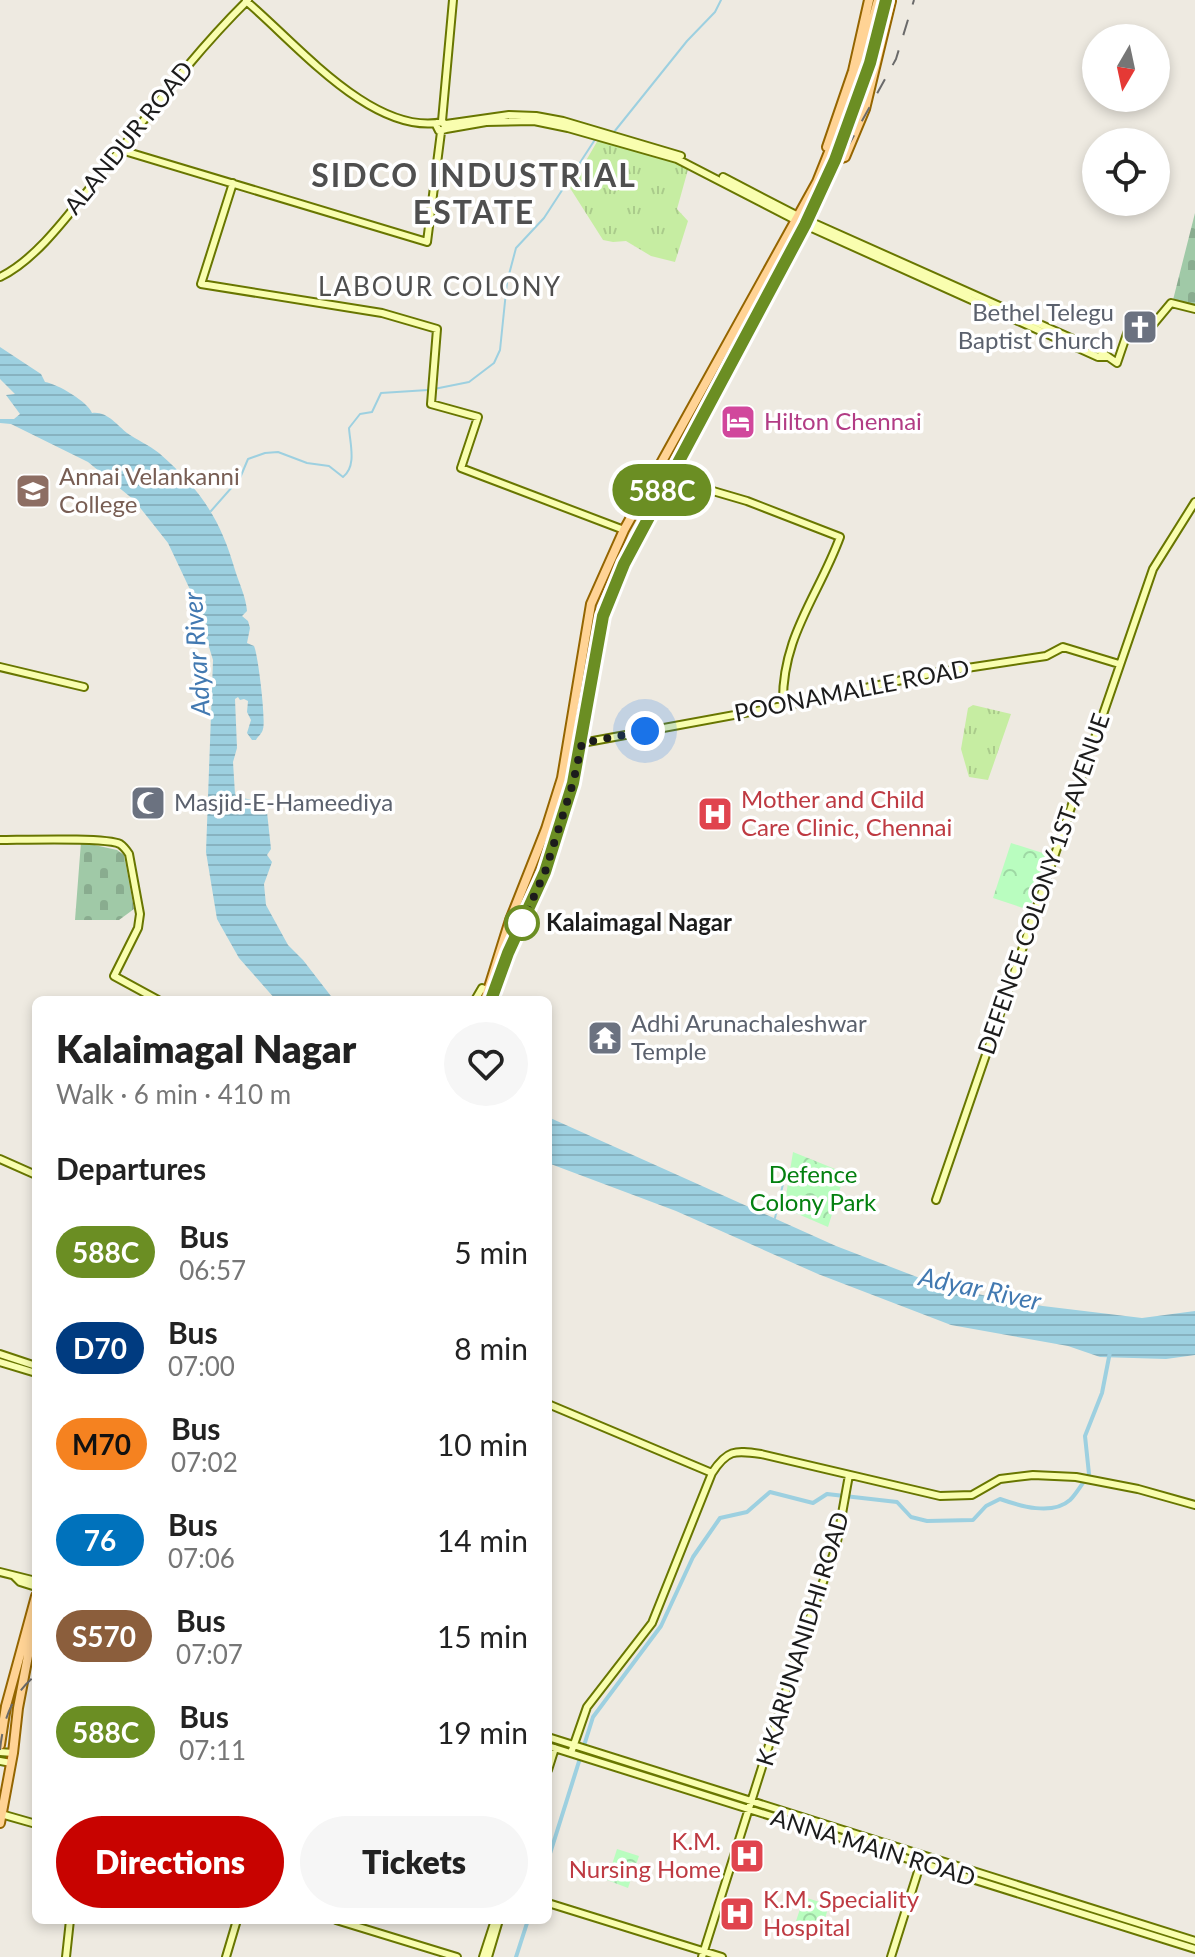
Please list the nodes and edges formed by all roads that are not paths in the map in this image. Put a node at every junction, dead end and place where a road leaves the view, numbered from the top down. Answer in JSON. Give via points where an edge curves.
{"nodes":[{"id":1,"x":453,"y":0,"type":"edge"},
{"id":2,"x":869,"y":0,"type":"edge"},
{"id":3,"x":878,"y":0,"type":"edge"},
{"id":4,"x":888,"y":0,"type":"edge"},
{"id":5,"x":247,"y":1,"type":"edge"},
{"id":6,"x":845,"y":124,"type":"junction"},
{"id":7,"x":442,"y":126,"type":"junction"},
{"id":8,"x":598,"y":136,"type":"junction"},
{"id":9,"x":121,"y":150,"type":"junction"},
{"id":10,"x":832,"y":158,"type":"junction"},
{"id":11,"x":233,"y":183,"type":"junction"},
{"id":12,"x":801,"y":220,"type":"junction"},
{"id":13,"x":0,"y":277,"type":"edge"},
{"id":14,"x":1195,"y":309,"type":"edge"},
{"id":15,"x":655,"y":474,"type":"junction"},
{"id":16,"x":669,"y":477,"type":"junction"},
{"id":17,"x":1195,"y":502,"type":"edge"},
{"id":18,"x":624,"y":530,"type":"junction"},
{"id":19,"x":1119,"y":664,"type":"junction"},
{"id":20,"x":0,"y":667,"type":"edge"},
{"id":21,"x":84,"y":687,"type":"dead end"},
{"id":22,"x":783,"y":706,"type":"junction"},
{"id":23,"x":582,"y":743,"type":"junction"},
{"id":24,"x":0,"y":840,"type":"edge"},
{"id":25,"x":151,"y":996,"type":"edge"},
{"id":26,"x":490,"y":996,"type":"edge"},
{"id":27,"x":490,"y":996,"type":"edge"},
{"id":28,"x":0,"y":1159,"type":"edge"},
{"id":29,"x":32,"y":1173,"type":"edge"},
{"id":30,"x":936,"y":1200,"type":"dead end"},
{"id":31,"x":0,"y":1354,"type":"edge"},
{"id":32,"x":0,"y":1362,"type":"edge"},
{"id":33,"x":32,"y":1365,"type":"edge"},
{"id":34,"x":32,"y":1372,"type":"edge"},
{"id":35,"x":552,"y":1406,"type":"edge"},
{"id":36,"x":712,"y":1473,"type":"junction"},
{"id":37,"x":847,"y":1474,"type":"junction"},
{"id":38,"x":1195,"y":1505,"type":"edge"},
{"id":39,"x":0,"y":1572,"type":"edge"},
{"id":40,"x":32,"y":1584,"type":"edge"},
{"id":41,"x":32,"y":1611,"type":"edge"},
{"id":42,"x":32,"y":1635,"type":"edge"},
{"id":43,"x":552,"y":1743,"type":"edge"},
{"id":44,"x":0,"y":1745,"type":"edge"},
{"id":45,"x":578,"y":1751,"type":"junction"},
{"id":46,"x":0,"y":1752,"type":"edge"},
{"id":47,"x":12,"y":1758,"type":"junction"},
{"id":48,"x":0,"y":1761,"type":"edge"},
{"id":49,"x":751,"y":1802,"type":"junction"},
{"id":50,"x":748,"y":1810,"type":"junction"},
{"id":51,"x":1,"y":1818,"type":"edge"},
{"id":52,"x":32,"y":1823,"type":"edge"},
{"id":53,"x":922,"y":1859,"type":"junction"},
{"id":54,"x":552,"y":1904,"type":"edge"},
{"id":55,"x":70,"y":1924,"type":"edge"},
{"id":56,"x":236,"y":1924,"type":"edge"},
{"id":57,"x":349,"y":1924,"type":"edge"},
{"id":58,"x":496,"y":1924,"type":"edge"},
{"id":59,"x":1195,"y":1941,"type":"edge"},
{"id":60,"x":1195,"y":1949,"type":"edge"},
{"id":61,"x":703,"y":1954,"type":"edge"},
{"id":62,"x":66,"y":1957,"type":"edge"},
{"id":63,"x":226,"y":1957,"type":"edge"},
{"id":64,"x":457,"y":1957,"type":"edge"},
{"id":65,"x":485,"y":1957,"type":"edge"},
{"id":66,"x":722,"y":1957,"type":"edge"},
{"id":67,"x":891,"y":1957,"type":"edge"}],
"edges":[{"from":1,"to":7,"type":"street"},
{"from":2,"to":10,"type":"main road","via":[[827,148]]},
{"from":3,"to":6,"type":"main road"},
{"from":4,"to":6,"type":"main road"},
{"from":4,"to":10,"type":"main road","via":[[865,109],[845,157]]},
{"from":5,"to":7,"type":"street","via":[[312,63],[369,105]]},
{"from":5,"to":9,"type":"street","name":"ALANDUR ROAD","via":[[208,40]]},
{"from":6,"to":10,"type":"main road"},
{"from":7,"to":8,"type":"street","via":[[509,118]]},
{"from":7,"to":11,"type":"street","via":[[427,242]]},
{"from":8,"to":12,"type":"street","via":[[677,159]]},
{"from":8,"to":12,"type":"street","via":[[687,159]]},
{"from":9,"to":11,"type":"street"},
{"from":9,"to":13,"type":"street","name":"ALANDUR ROAD","via":[[26,261]]},
{"from":10,"to":12,"type":"main road"},
{"from":11,"to":18,"type":"street","via":[[201,284],[382,313],[437,329],[431,404],[478,417],[461,468]]},
{"from":12,"to":14,"type":"street","via":[[1117,363],[1132,319],[1151,327],[1171,303]]},
{"from":12,"to":15,"type":"main road"},
{"from":12,"to":16,"type":"main road"},
{"from":15,"to":16,"type":"street"},
{"from":15,"to":18,"type":"main road"},
{"from":16,"to":22,"type":"street","via":[[840,537],[796,631],[782,677]]},
{"from":16,"to":23,"type":"main road","via":[[603,616]]},
{"from":17,"to":19,"type":"street","name":"DEFENCE COLONY 1ST AVENUE","via":[[1153,569]]},
{"from":18,"to":26,"type":"main road","via":[[591,604],[562,778],[510,920]]},
{"from":19,"to":22,"type":"street","name":"POONAMALLE ROAD","via":[[1063,647],[1046,656],[934,673]]},
{"from":19,"to":30,"type":"street","name":"DEFENCE COLONY 1ST AVENUE"},
{"from":20,"to":21,"type":"street"},
{"from":22,"to":23,"type":"street","name":"POONAMALLE ROAD"},
{"from":23,"to":27,"type":"main road","via":[[545,872]]},
{"from":24,"to":25,"type":"street","via":[[119,843],[129,854],[140,914],[114,976]]},
{"from":28,"to":29,"type":"street"},
{"from":31,"to":33,"type":"street"},
{"from":32,"to":34,"type":"street"},
{"from":35,"to":36,"type":"street"},
{"from":36,"to":37,"type":"street","via":[[725,1457],[741,1451]]},
{"from":36,"to":45,"type":"street","via":[[652,1623],[587,1707]]},
{"from":37,"to":38,"type":"street","via":[[940,1496],[972,1495],[1000,1479],[1076,1477]]},
{"from":37,"to":49,"type":"street","name":"K KARUNANIDHI ROAD","via":[[836,1547]]},
{"from":39,"to":40,"type":"street"},
{"from":41,"to":44,"type":"main road"},
{"from":42,"to":47,"type":"main road"},
{"from":43,"to":45,"type":"street","name":"ANNA MAIN ROAD"},
{"from":45,"to":49,"type":"street","name":"ANNA MAIN ROAD"},
{"from":45,"to":50,"type":"street","name":"ANNA MAIN ROAD"},
{"from":46,"to":47,"type":"street"},
{"from":47,"to":48,"type":"street"},
{"from":47,"to":51,"type":"main road"},
{"from":49,"to":50,"type":"street","name":"K KARUNANIDHI ROAD"},
{"from":49,"to":53,"type":"street","name":"ANNA MAIN ROAD"},
{"from":50,"to":53,"type":"street","name":"ANNA MAIN ROAD"},
{"from":50,"to":61,"type":"street","name":"K KARUNANIDHI ROAD"},
{"from":51,"to":52,"type":"street"},
{"from":53,"to":59,"type":"street","name":"ANNA MAIN ROAD"},
{"from":53,"to":60,"type":"street","name":"ANNA MAIN ROAD"},
{"from":53,"to":67,"type":"street"},
{"from":54,"to":61,"type":"street"},
{"from":55,"to":62,"type":"street"},
{"from":56,"to":63,"type":"street"},
{"from":57,"to":64,"type":"street"},
{"from":58,"to":65,"type":"street"},
{"from":61,"to":66,"type":"street"}]}
